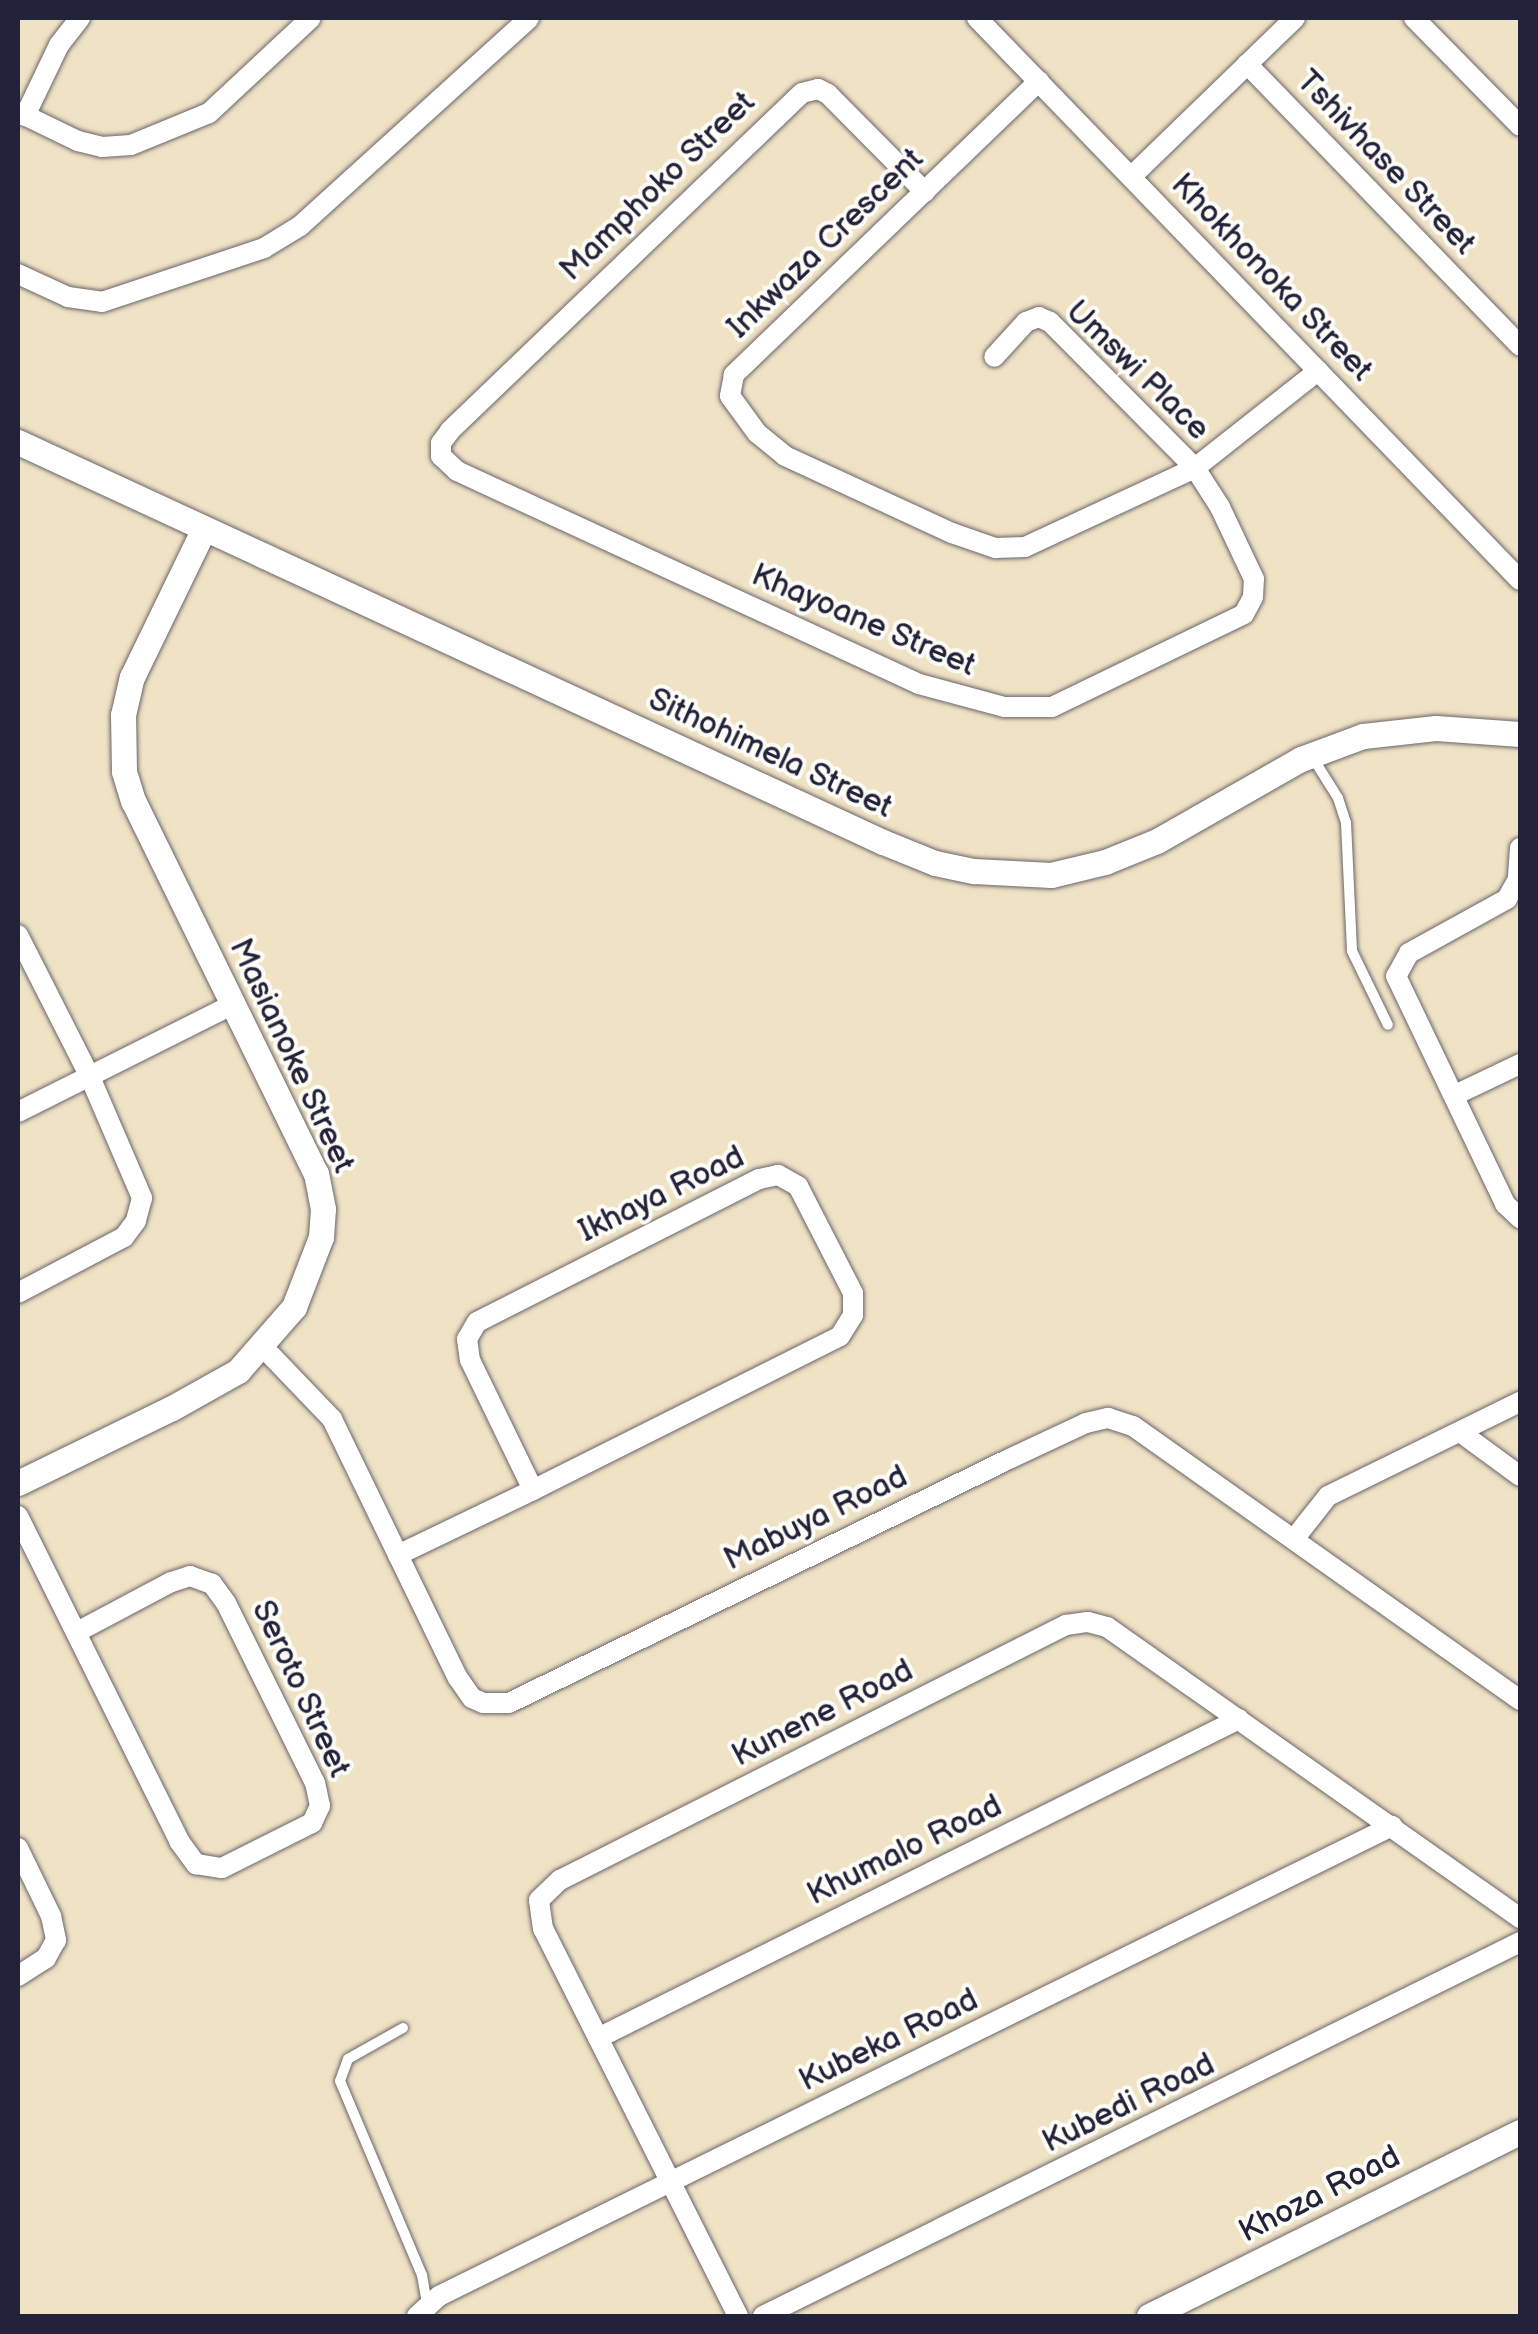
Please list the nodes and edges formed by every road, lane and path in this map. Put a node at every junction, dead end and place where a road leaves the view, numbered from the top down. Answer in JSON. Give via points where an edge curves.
{"nodes":[{"id":1,"x":80,"y":18,"type":"edge"},
{"id":2,"x":311,"y":18,"type":"edge"},
{"id":3,"x":529,"y":18,"type":"edge"},
{"id":4,"x":977,"y":18,"type":"edge"},
{"id":5,"x":1295,"y":18,"type":"edge"},
{"id":6,"x":1414,"y":18,"type":"edge"},
{"id":7,"x":1247,"y":64,"type":"junction"},
{"id":8,"x":1038,"y":81,"type":"junction"},
{"id":9,"x":21,"y":114,"type":"edge"},
{"id":10,"x":1520,"y":126,"type":"edge"},
{"id":11,"x":1132,"y":176,"type":"junction"},
{"id":12,"x":925,"y":192,"type":"junction"},
{"id":13,"x":18,"y":274,"type":"edge"},
{"id":14,"x":1520,"y":346,"type":"edge"},
{"id":15,"x":994,"y":357,"type":"dead end"},
{"id":16,"x":1318,"y":371,"type":"junction"},
{"id":17,"x":18,"y":442,"type":"edge"},
{"id":18,"x":441,"y":444,"type":"joint"},
{"id":19,"x":1196,"y":468,"type":"junction"},
{"id":20,"x":204,"y":529,"type":"junction"},
{"id":21,"x":1520,"y":580,"type":"edge"},
{"id":22,"x":1520,"y":734,"type":"edge"},
{"id":23,"x":1310,"y":754,"type":"junction"},
{"id":24,"x":1520,"y":848,"type":"edge"},
{"id":25,"x":18,"y":935,"type":"edge"},
{"id":26,"x":234,"y":1004,"type":"junction"},
{"id":27,"x":1388,"y":1026,"type":"dead end"},
{"id":28,"x":1520,"y":1064,"type":"edge"},
{"id":29,"x":90,"y":1077,"type":"junction"},
{"id":30,"x":1454,"y":1095,"type":"junction"},
{"id":31,"x":18,"y":1112,"type":"edge"},
{"id":32,"x":1520,"y":1218,"type":"edge"},
{"id":33,"x":18,"y":1293,"type":"edge"},
{"id":34,"x":263,"y":1348,"type":"junction"},
{"id":35,"x":1520,"y":1402,"type":"edge"},
{"id":36,"x":1460,"y":1432,"type":"junction"},
{"id":37,"x":1520,"y":1476,"type":"edge"},
{"id":38,"x":18,"y":1484,"type":"edge"},
{"id":39,"x":533,"y":1490,"type":"junction"},
{"id":40,"x":18,"y":1516,"type":"edge"},
{"id":41,"x":1294,"y":1538,"type":"junction"},
{"id":42,"x":398,"y":1555,"type":"junction"},
{"id":43,"x":77,"y":1632,"type":"junction"},
{"id":44,"x":1520,"y":1700,"type":"edge"},
{"id":45,"x":1239,"y":1719,"type":"junction"},
{"id":46,"x":1392,"y":1826,"type":"junction"},
{"id":47,"x":18,"y":1848,"type":"edge"},
{"id":48,"x":1520,"y":1918,"type":"edge"},
{"id":49,"x":1520,"y":1942,"type":"edge"},
{"id":50,"x":18,"y":1976,"type":"edge"},
{"id":51,"x":403,"y":2028,"type":"dead end"},
{"id":52,"x":598,"y":2038,"type":"junction"},
{"id":53,"x":1520,"y":2132,"type":"edge"},
{"id":54,"x":669,"y":2184,"type":"junction"},
{"id":55,"x":422,"y":2310,"type":"edge"},
{"id":56,"x":738,"y":2316,"type":"edge"},
{"id":57,"x":763,"y":2316,"type":"edge"},
{"id":58,"x":1148,"y":2316,"type":"edge"}],
"edges":[{"from":1,"to":9,"type":"street"},
{"from":2,"to":9,"type":"street","via":[[209,113],[131,145],[78,141]]},
{"from":3,"to":13,"type":"street","via":[[300,226],[264,248],[102,302],[68,297]]},
{"from":4,"to":8,"type":"street","name":"Khokhonoka Street"},
{"from":5,"to":7,"type":"street"},
{"from":6,"to":10,"type":"street"},
{"from":7,"to":11,"type":"street"},
{"from":7,"to":14,"type":"street","name":"Tshivhase Street"},
{"from":8,"to":11,"type":"street","name":"Khokhonoka Street"},
{"from":8,"to":12,"type":"street","name":"Inkwaza Crescent"},
{"from":11,"to":16,"type":"street","name":"Khokhonoka Street"},
{"from":12,"to":18,"type":"street","name":"Mamphoko Street","via":[[828,94],[802,93]]},
{"from":12,"to":19,"type":"street","name":"Inkwaza Crescent","via":[[734,375],[730,396],[757,433],[785,456],[995,548],[1041,542]]},
{"from":15,"to":19,"type":"street","name":"Umswi Place","via":[[1026,322],[1050,322]]},
{"from":16,"to":19,"type":"street","name":"Inkwaza Crescent"},
{"from":16,"to":21,"type":"street","name":"Khokhonoka Street"},
{"from":17,"to":20,"type":"street","name":"Sithohimela Street"},
{"from":18,"to":19,"type":"street","name":"Khayoane Street","via":[[443,460],[457,472],[918,684],[1025,710],[1064,702],[1249,607],[1254,580]]},
{"from":20,"to":23,"type":"street","name":"Sithohimela Street","via":[[883,842],[974,872],[1051,876],[1105,862],[1157,841]]},
{"from":20,"to":26,"type":"street","name":"Masianoke Street","via":[[132,678],[122,754],[133,801]]},
{"from":22,"to":23,"type":"street","name":"Sithohimela Street","via":[[1406,730]]},
{"from":23,"to":27,"type":"lane","via":[[1346,823],[1352,951]]},
{"from":24,"to":30,"type":"street","via":[[1518,879],[1508,899],[1410,953],[1397,971],[1398,988]]},
{"from":25,"to":29,"type":"street"},
{"from":26,"to":29,"type":"street"},
{"from":26,"to":34,"type":"street","name":"Masianoke Street","via":[[316,1174],[323,1209],[311,1272]]},
{"from":28,"to":30,"type":"street"},
{"from":29,"to":31,"type":"street"},
{"from":29,"to":33,"type":"street","via":[[138,1182],[138,1212],[116,1243]]},
{"from":30,"to":32,"type":"street","via":[[1505,1204]]},
{"from":34,"to":38,"type":"street","name":"Masianoke Street","via":[[223,1382]]},
{"from":34,"to":42,"type":"street","name":"Mabuya Road","via":[[332,1419]]},
{"from":35,"to":36,"type":"street"},
{"from":36,"to":37,"type":"street"},
{"from":36,"to":41,"type":"street","via":[[1328,1496]]},
{"from":39,"to":39,"type":"street","name":"Ikhaya Road","via":[[840,1336],[853,1315],[853,1292],[798,1186],[778,1175],[758,1180],[477,1322],[467,1339],[470,1360]]},
{"from":39,"to":42,"type":"street","name":"Ikhaya Road"},
{"from":40,"to":43,"type":"street","name":"Seroto Street"},
{"from":41,"to":42,"type":"street","name":"Mabuya Road","via":[[1132,1426],[1098,1419],[496,1705],[464,1689]]},
{"from":41,"to":44,"type":"street","name":"Mabuya Road"},
{"from":43,"to":43,"type":"street","name":"Seroto Street","via":[[196,1864],[222,1868],[312,1823],[320,1806],[315,1782],[212,1584],[190,1576],[171,1582]]},
{"from":45,"to":46,"type":"street","name":"Kunene Road"},
{"from":45,"to":52,"type":"street","name":"Khumalo Road"},
{"from":45,"to":52,"type":"street","name":"Kunene Road","via":[[1107,1628],[1066,1625],[543,1892],[539,1918]]},
{"from":46,"to":48,"type":"street","name":"Kunene Road"},
{"from":46,"to":54,"type":"street","name":"Kubeka Road"},
{"from":47,"to":50,"type":"street","via":[[56,1940],[46,1958]]},
{"from":49,"to":57,"type":"street","name":"Kubedi Road"},
{"from":51,"to":55,"type":"lane","via":[[348,2059],[340,2082],[422,2275]]},
{"from":52,"to":54,"type":"street","name":"Kunene Road"},
{"from":53,"to":58,"type":"street","name":"Khoza Road"},
{"from":54,"to":55,"type":"street","name":"Kubeka Road"},
{"from":54,"to":56,"type":"street","name":"Kunene Road"}]}
